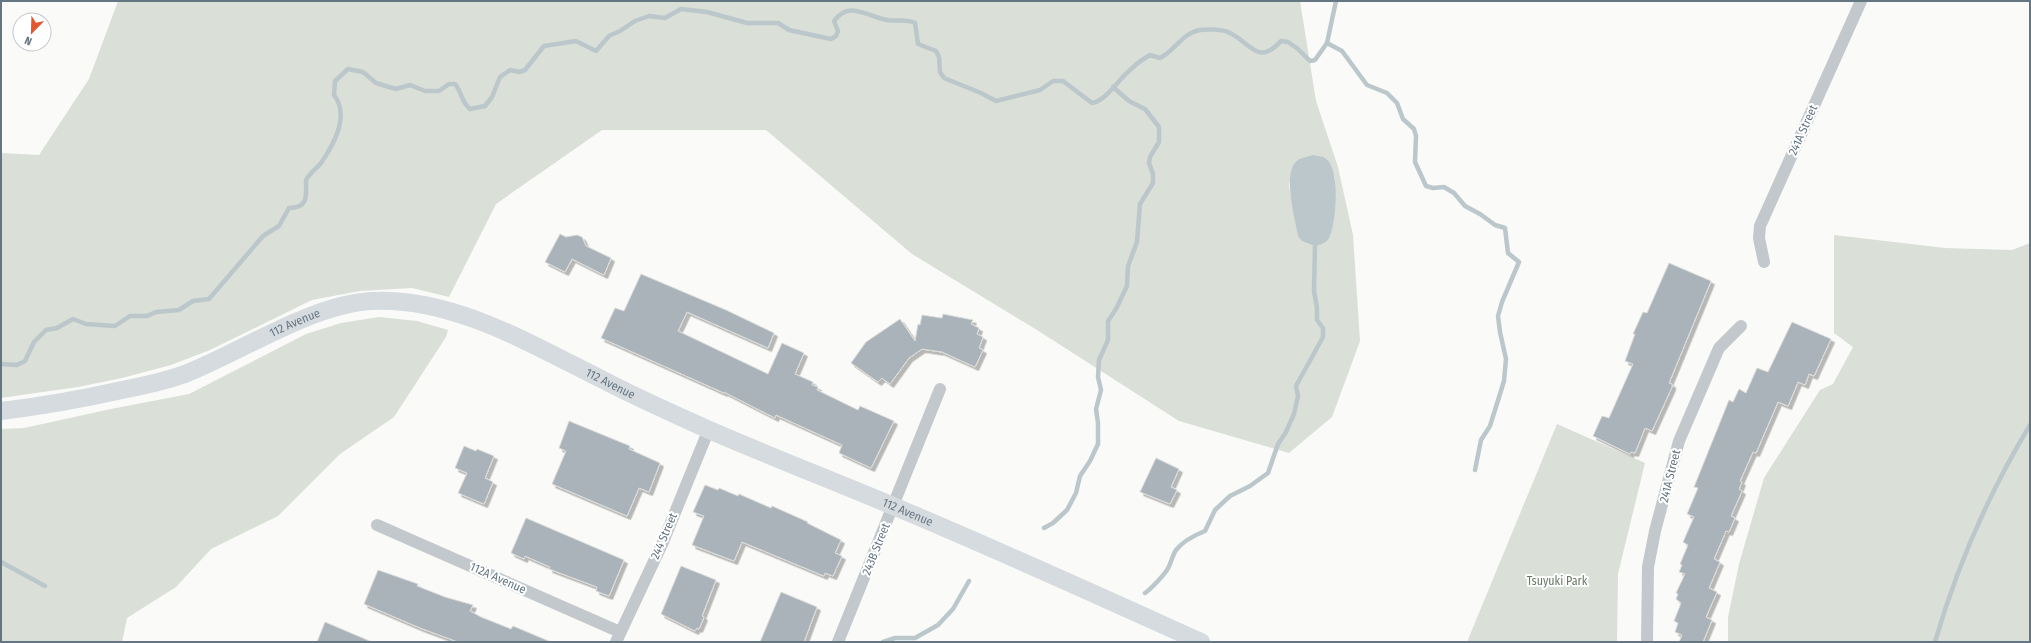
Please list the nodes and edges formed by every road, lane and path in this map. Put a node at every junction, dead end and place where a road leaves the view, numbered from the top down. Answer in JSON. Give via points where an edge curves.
{"nodes":[{"id":1,"x":1861,"y":1,"type":"edge"},
{"id":2,"x":1764,"y":262,"type":"dead end"},
{"id":3,"x":1741,"y":326,"type":"dead end"},
{"id":4,"x":940,"y":389,"type":"dead end"},
{"id":5,"x":1,"y":411,"type":"edge"},
{"id":6,"x":709,"y":429,"type":"junction"},
{"id":7,"x":894,"y":506,"type":"junction"},
{"id":8,"x":377,"y":525,"type":"dead end"},
{"id":9,"x":618,"y":637,"type":"edge"},
{"id":10,"x":838,"y":642,"type":"edge"},
{"id":11,"x":1201,"y":642,"type":"edge"},
{"id":12,"x":1647,"y":642,"type":"edge"}],
"edges":[{"from":1,"to":2,"type":"street","name":"241A Street","via":[[1760,226],[1759,238]]},
{"from":3,"to":12,"type":"street","name":"241A Street","via":[[1719,348],[1679,441],[1648,567]]},
{"from":4,"to":7,"type":"street","name":"243B Street"},
{"from":5,"to":6,"type":"main road","name":"112 Avenue","via":[[47,406],[149,385],[214,362],[322,312],[368,301],[390,301],[431,306],[477,321]]},
{"from":6,"to":7,"type":"main road","name":"112 Avenue"},
{"from":6,"to":9,"type":"street","name":"244 Street","via":[[663,542]]},
{"from":7,"to":10,"type":"street","name":"243B Street"},
{"from":7,"to":11,"type":"main road","name":"112 Avenue"},
{"from":8,"to":9,"type":"street","name":"112A Avenue"}]}
